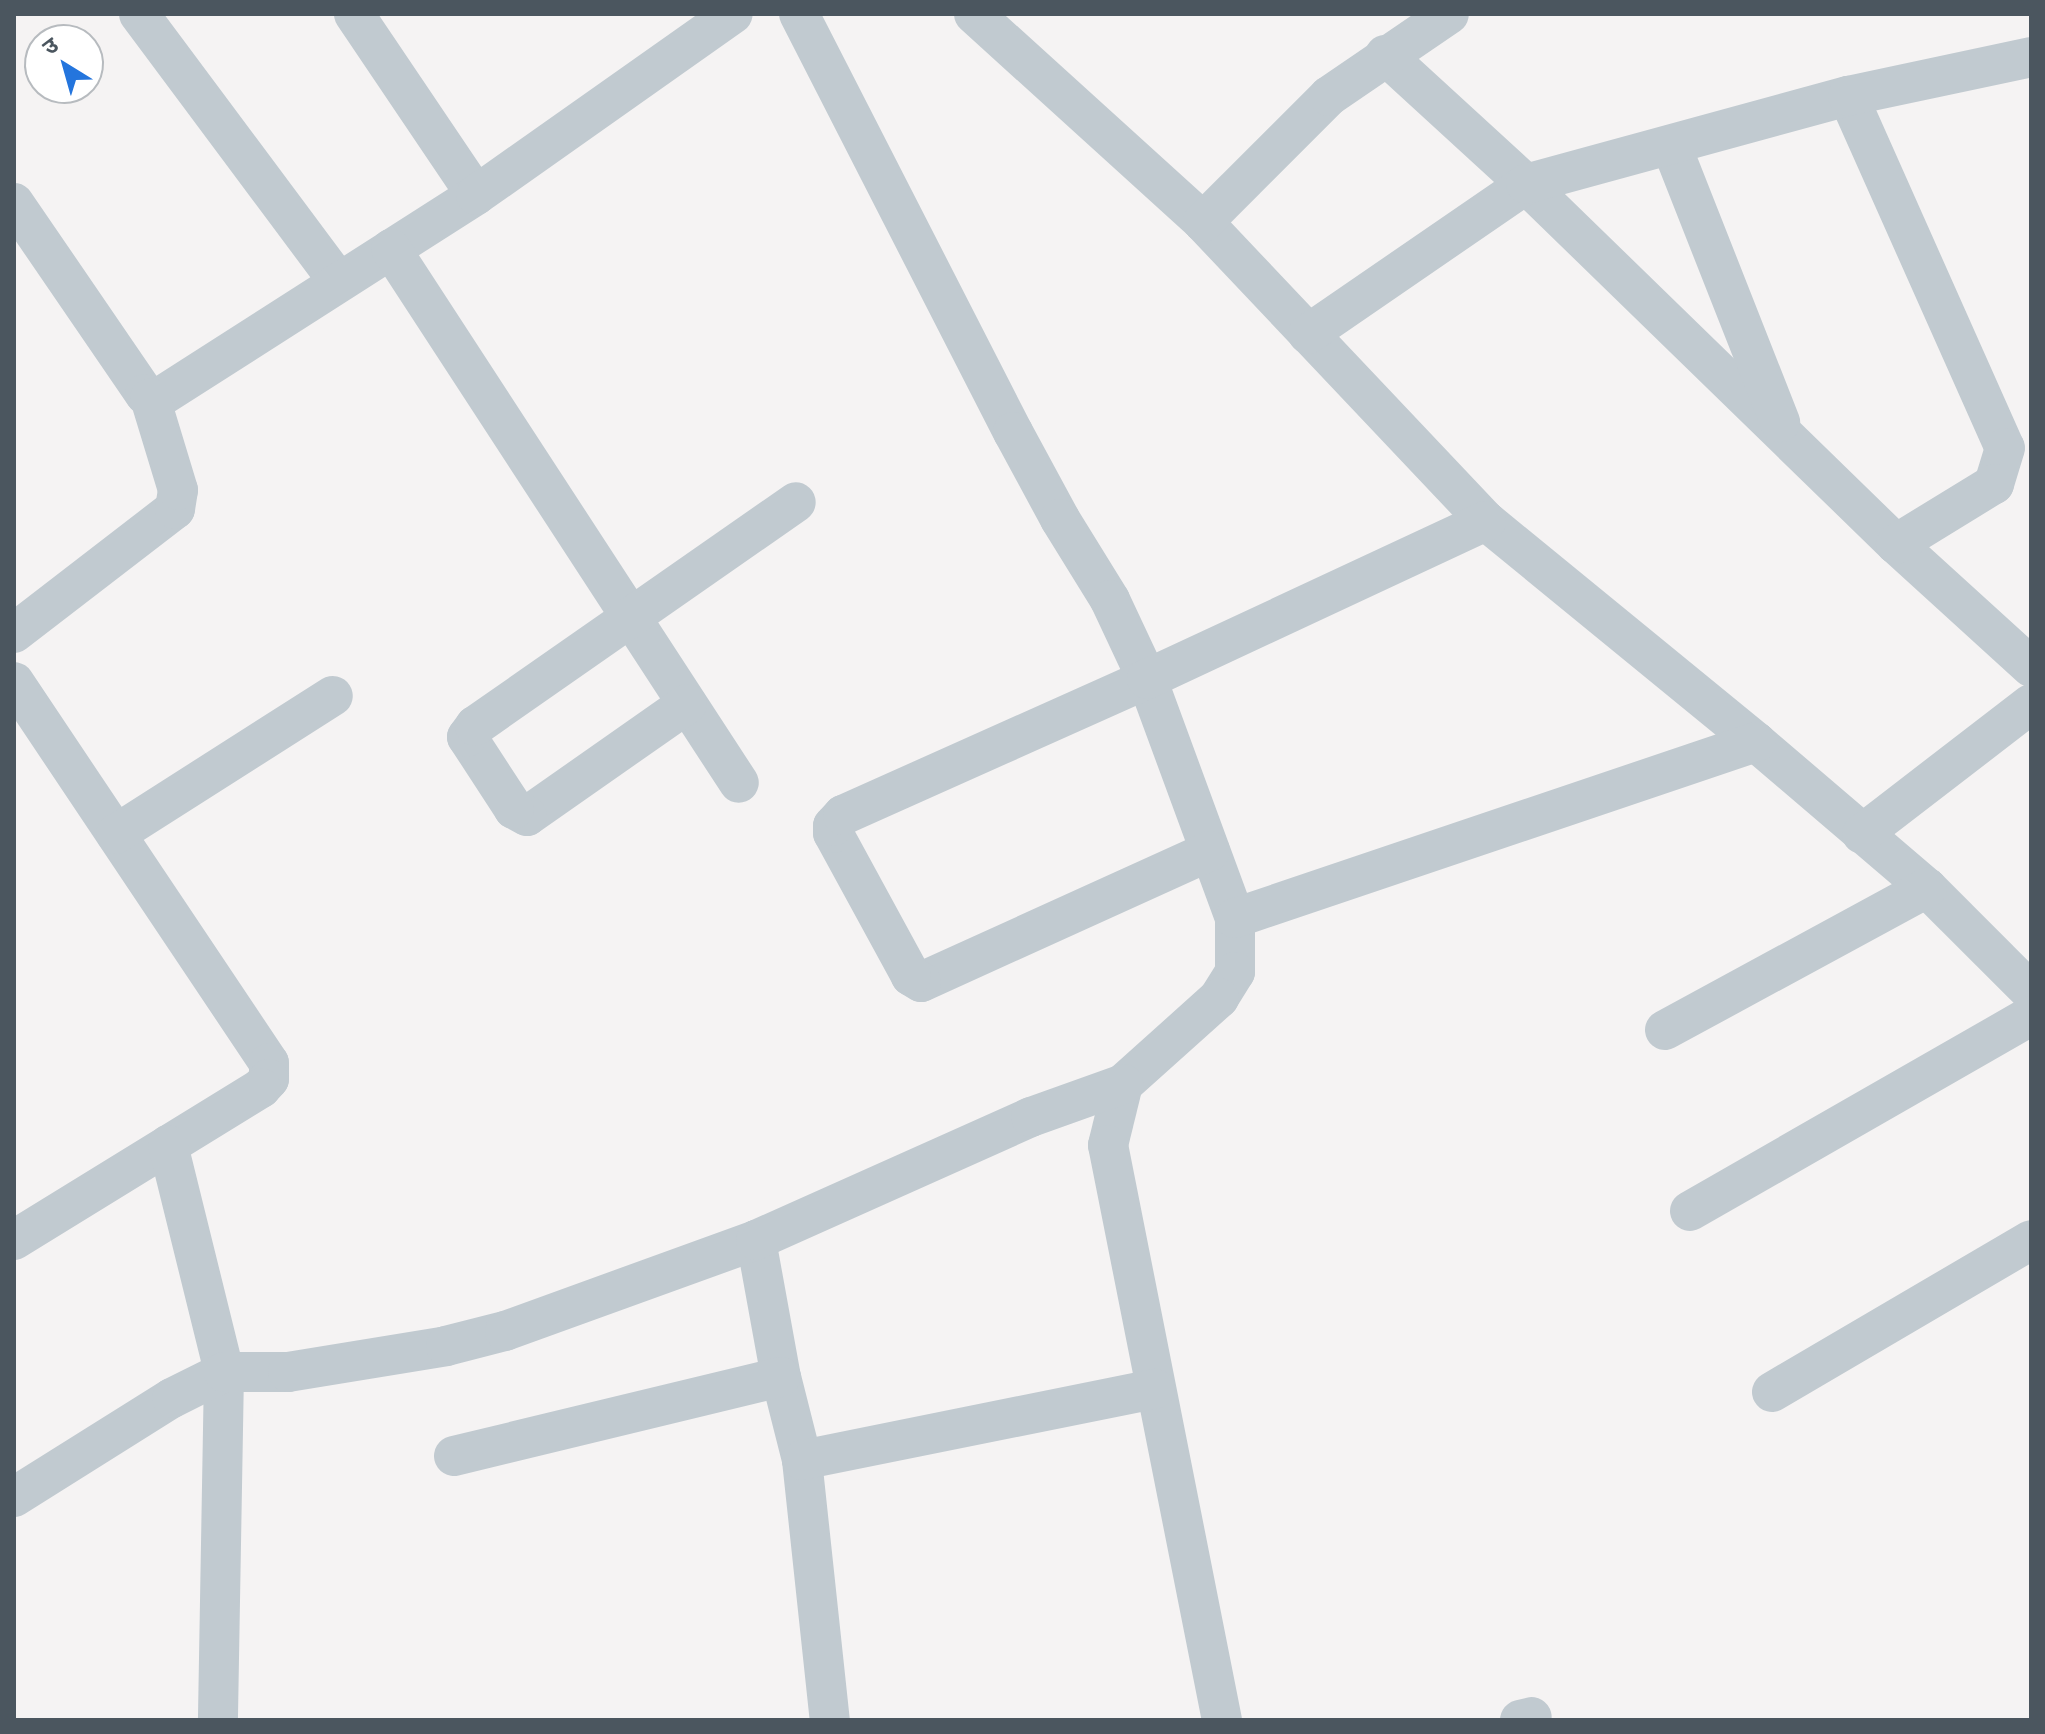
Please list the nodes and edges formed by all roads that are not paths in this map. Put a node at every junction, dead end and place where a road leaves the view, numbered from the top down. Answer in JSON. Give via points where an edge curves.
{"nodes":[{"id":1,"x":139,"y":14,"type":"edge"},
{"id":2,"x":354,"y":14,"type":"edge"},
{"id":3,"x":733,"y":14,"type":"edge"},
{"id":4,"x":799,"y":14,"type":"edge"},
{"id":5,"x":974,"y":14,"type":"edge"},
{"id":6,"x":1449,"y":14,"type":"edge"},
{"id":7,"x":1385,"y":55,"type":"junction"},
{"id":8,"x":2031,"y":57,"type":"edge"},
{"id":9,"x":1848,"y":96,"type":"junction"},
{"id":10,"x":1671,"y":145,"type":"junction"},
{"id":11,"x":1526,"y":184,"type":"junction"},
{"id":12,"x":476,"y":195,"type":"junction"},
{"id":13,"x":14,"y":203,"type":"edge"},
{"id":14,"x":1203,"y":222,"type":"junction"},
{"id":15,"x":391,"y":249,"type":"junction"},
{"id":16,"x":339,"y":282,"type":"junction"},
{"id":17,"x":1308,"y":334,"type":"junction"},
{"id":18,"x":150,"y":398,"type":"junction"},
{"id":19,"x":1786,"y":437,"type":"junction"},
{"id":20,"x":796,"y":502,"type":"dead end"},
{"id":21,"x":1486,"y":521,"type":"junction"},
{"id":22,"x":1896,"y":544,"type":"junction"},
{"id":23,"x":631,"y":617,"type":"junction"},
{"id":24,"x":14,"y":633,"type":"edge"},
{"id":25,"x":2031,"y":667,"type":"edge"},
{"id":26,"x":1147,"y":679,"type":"junction"},
{"id":27,"x":14,"y":682,"type":"edge"},
{"id":28,"x":333,"y":696,"type":"dead end"},
{"id":29,"x":687,"y":704,"type":"junction"},
{"id":30,"x":2031,"y":704,"type":"edge"},
{"id":31,"x":1756,"y":742,"type":"junction"},
{"id":32,"x":739,"y":783,"type":"dead end"},
{"id":33,"x":116,"y":834,"type":"junction"},
{"id":34,"x":1862,"y":834,"type":"junction"},
{"id":35,"x":1210,"y":851,"type":"junction"},
{"id":36,"x":1927,"y":888,"type":"junction"},
{"id":37,"x":1235,"y":918,"type":"junction"},
{"id":38,"x":2031,"y":992,"type":"edge"},
{"id":39,"x":2031,"y":1016,"type":"edge"},
{"id":40,"x":1665,"y":1030,"type":"dead end"},
{"id":41,"x":1123,"y":1084,"type":"junction"},
{"id":42,"x":168,"y":1145,"type":"junction"},
{"id":43,"x":1690,"y":1211,"type":"dead end"},
{"id":44,"x":14,"y":1240,"type":"edge"},
{"id":45,"x":756,"y":1240,"type":"junction"},
{"id":46,"x":2031,"y":1240,"type":"edge"},
{"id":47,"x":224,"y":1372,"type":"junction"},
{"id":48,"x":781,"y":1377,"type":"junction"},
{"id":49,"x":1155,"y":1389,"type":"junction"},
{"id":50,"x":1772,"y":1392,"type":"dead end"},
{"id":51,"x":454,"y":1456,"type":"dead end"},
{"id":52,"x":802,"y":1460,"type":"junction"},
{"id":53,"x":14,"y":1497,"type":"edge"},
{"id":54,"x":218,"y":1720,"type":"edge"},
{"id":55,"x":830,"y":1720,"type":"edge"},
{"id":56,"x":1222,"y":1720,"type":"edge"}],
"edges":[{"from":1,"to":16,"type":"street"},
{"from":2,"to":12,"type":"street"},
{"from":3,"to":12,"type":"street"},
{"from":4,"to":26,"type":"street"},
{"from":5,"to":14,"type":"street"},
{"from":6,"to":7,"type":"street"},
{"from":7,"to":11,"type":"street"},
{"from":7,"to":14,"type":"street","via":[[1329,96]]},
{"from":8,"to":9,"type":"street"},
{"from":9,"to":10,"type":"street"},
{"from":9,"to":22,"type":"street","via":[[2005,448],[1994,484]]},
{"from":10,"to":11,"type":"street"},
{"from":10,"to":19,"type":"street"},
{"from":11,"to":17,"type":"street"},
{"from":11,"to":19,"type":"street"},
{"from":12,"to":15,"type":"street"},
{"from":13,"to":18,"type":"street"},
{"from":14,"to":17,"type":"street"},
{"from":15,"to":16,"type":"street"},
{"from":15,"to":23,"type":"street"},
{"from":16,"to":18,"type":"street","via":[[165,395]]},
{"from":17,"to":21,"type":"street"},
{"from":18,"to":24,"type":"street","via":[[178,490],[175,509]]},
{"from":19,"to":22,"type":"street"},
{"from":20,"to":23,"type":"street"},
{"from":21,"to":26,"type":"street"},
{"from":21,"to":31,"type":"street"},
{"from":22,"to":25,"type":"street"},
{"from":23,"to":29,"type":"street"},
{"from":23,"to":29,"type":"street","via":[[475,726],[467,737],[469,744],[514,809],[527,816]]},
{"from":26,"to":35,"type":"street"},
{"from":26,"to":35,"type":"street","via":[[843,815],[835,820],[833,833],[911,976],[921,982]]},
{"from":27,"to":33,"type":"street"},
{"from":28,"to":33,"type":"street"},
{"from":29,"to":32,"type":"street"},
{"from":30,"to":34,"type":"street"},
{"from":31,"to":34,"type":"street"},
{"from":31,"to":37,"type":"street"},
{"from":33,"to":42,"type":"street","via":[[269,1063],[269,1079],[261,1088]]},
{"from":34,"to":36,"type":"street"},
{"from":35,"to":37,"type":"street"},
{"from":36,"to":38,"type":"street"},
{"from":36,"to":40,"type":"street"},
{"from":37,"to":41,"type":"street","via":[[1235,972],[1219,998]]},
{"from":39,"to":43,"type":"street"},
{"from":41,"to":45,"type":"street","via":[[1031,1117]]},
{"from":41,"to":49,"type":"street","via":[[1108,1145]]},
{"from":42,"to":44,"type":"street"},
{"from":42,"to":47,"type":"street"},
{"from":45,"to":47,"type":"street","via":[[505,1331],[446,1346],[288,1372]]},
{"from":45,"to":48,"type":"street"},
{"from":46,"to":50,"type":"street"},
{"from":47,"to":53,"type":"street","via":[[172,1398]]},
{"from":47,"to":54,"type":"street"},
{"from":48,"to":51,"type":"street"},
{"from":48,"to":52,"type":"street"},
{"from":49,"to":52,"type":"street"},
{"from":49,"to":56,"type":"street"},
{"from":52,"to":55,"type":"street"}]}
